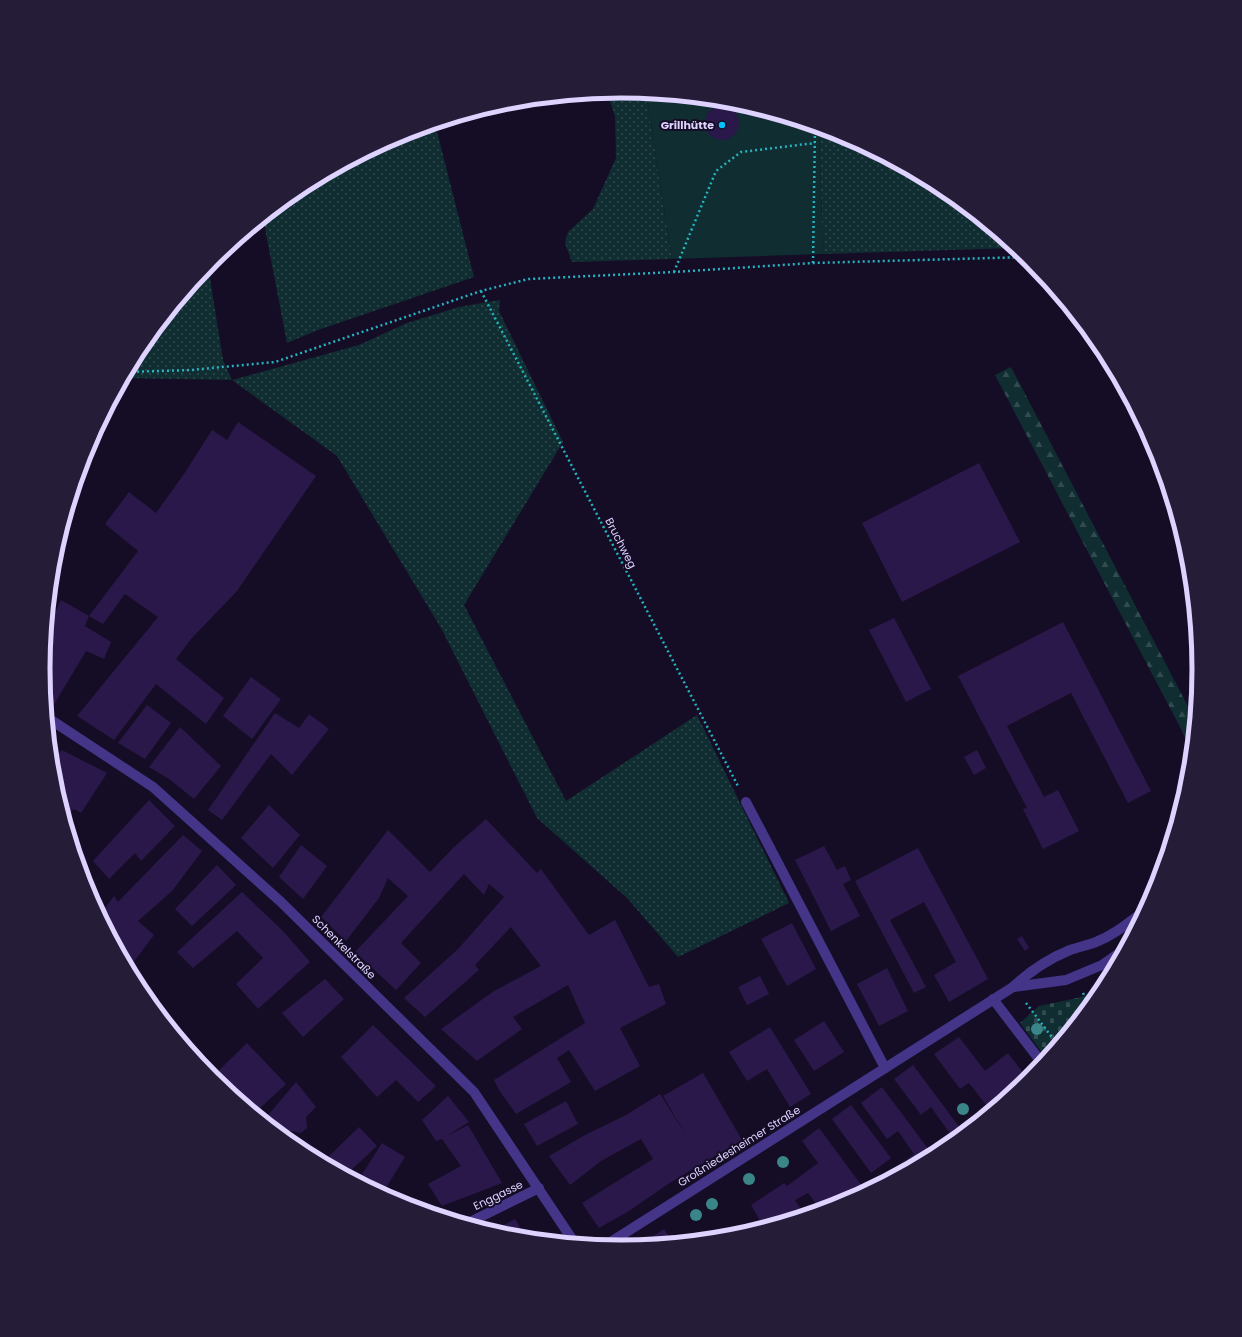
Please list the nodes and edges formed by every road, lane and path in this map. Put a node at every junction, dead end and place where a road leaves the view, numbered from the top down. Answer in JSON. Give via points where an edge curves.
{"nodes":[{"id":1,"x":815,"y":132,"type":"edge"},
{"id":2,"x":815,"y":142,"type":"junction"},
{"id":3,"x":1017,"y":257,"type":"edge"},
{"id":4,"x":813,"y":263,"type":"junction"},
{"id":5,"x":674,"y":272,"type":"junction"},
{"id":6,"x":481,"y":291,"type":"junction"},
{"id":7,"x":133,"y":372,"type":"edge"},
{"id":8,"x":53,"y":721,"type":"edge"},
{"id":9,"x":746,"y":802,"type":"joint"},
{"id":10,"x":1134,"y":918,"type":"edge"},
{"id":11,"x":1115,"y":956,"type":"edge"},
{"id":12,"x":1013,"y":987,"type":"junction"},
{"id":13,"x":1082,"y":990,"type":"dead end"},
{"id":14,"x":993,"y":999,"type":"junction"},
{"id":15,"x":1086,"y":999,"type":"edge"},
{"id":16,"x":1054,"y":1040,"type":"edge"},
{"id":17,"x":1038,"y":1058,"type":"edge"},
{"id":18,"x":885,"y":1068,"type":"junction"},
{"id":19,"x":539,"y":1188,"type":"junction"},
{"id":20,"x":474,"y":1220,"type":"edge"},
{"id":21,"x":571,"y":1237,"type":"edge"},
{"id":22,"x":614,"y":1240,"type":"edge"}],
"edges":[{"from":1,"to":2,"type":"path"},
{"from":2,"to":4,"type":"path"},
{"from":2,"to":5,"type":"path","via":[[741,152],[716,171]]},
{"from":3,"to":4,"type":"path"},
{"from":4,"to":5,"type":"path"},
{"from":5,"to":6,"type":"path","via":[[528,279]]},
{"from":6,"to":7,"type":"path","via":[[275,362],[191,370]]},
{"from":6,"to":9,"type":"path","name":"Bruchweg"},
{"from":8,"to":19,"type":"street","name":"Schenkelstraße","via":[[153,787],[282,902],[474,1092]]},
{"from":9,"to":18,"type":"street"},
{"from":10,"to":12,"type":"street","name":"Großniedesheimer Straße","via":[[1097,941],[1050,959],[1028,973]]},
{"from":11,"to":12,"type":"street","name":"Großniedesheimer Straße","via":[[1102,965],[1066,980]]},
{"from":12,"to":14,"type":"street","name":"Großniedesheimer Straße"},
{"from":12,"to":16,"type":"path"},
{"from":13,"to":15,"type":"path"},
{"from":14,"to":17,"type":"street"},
{"from":14,"to":18,"type":"street","name":"Großniedesheimer Straße"},
{"from":18,"to":22,"type":"street","name":"Großniedesheimer Straße"},
{"from":19,"to":20,"type":"street","name":"Enggasse"},
{"from":19,"to":21,"type":"street","name":"Schenkelstraße"}]}
